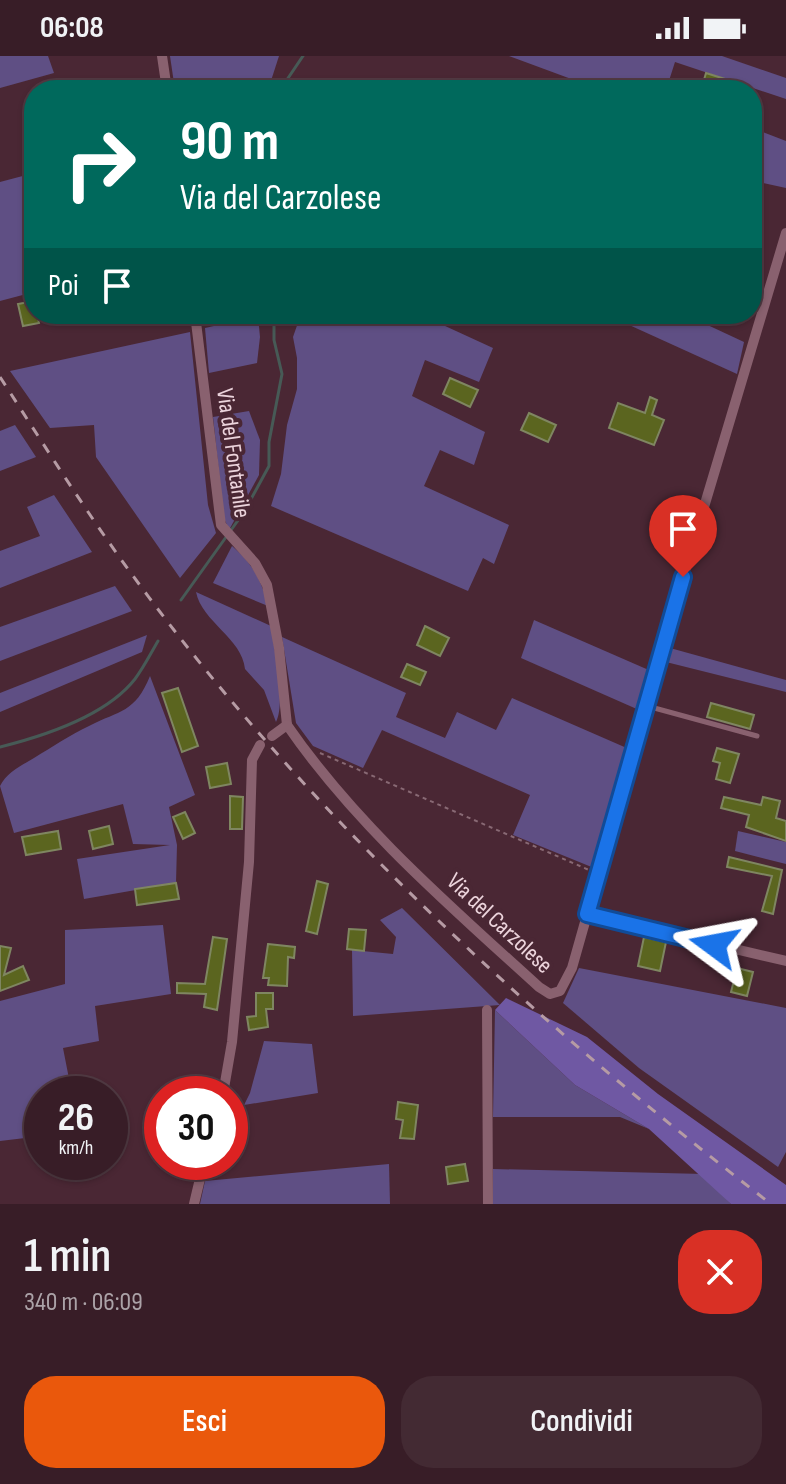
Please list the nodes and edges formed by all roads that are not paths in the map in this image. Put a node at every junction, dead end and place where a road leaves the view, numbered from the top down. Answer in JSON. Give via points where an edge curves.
{"nodes":[{"id":1,"x":162,"y":56,"type":"edge"},
{"id":2,"x":166,"y":80,"type":"edge"},
{"id":3,"x":786,"y":233,"type":"edge"},
{"id":4,"x":762,"y":314,"type":"edge"},
{"id":5,"x":196,"y":324,"type":"edge"},
{"id":6,"x":759,"y":324,"type":"edge"},
{"id":7,"x":646,"y":706,"type":"junction"},
{"id":8,"x":287,"y":725,"type":"junction"},
{"id":9,"x":272,"y":736,"type":"dead end"},
{"id":10,"x":757,"y":736,"type":"dead end"},
{"id":11,"x":260,"y":745,"type":"dead end"},
{"id":12,"x":587,"y":914,"type":"junction"},
{"id":13,"x":786,"y":961,"type":"edge"},
{"id":14,"x":487,"y":1010,"type":"dead end"},
{"id":15,"x":226,"y":1076,"type":"edge"},
{"id":16,"x":200,"y":1180,"type":"edge"},
{"id":17,"x":194,"y":1204,"type":"edge"},
{"id":18,"x":488,"y":1204,"type":"edge"}],
"edges":[{"from":1,"to":2,"type":"street"},
{"from":3,"to":4,"type":"street","name":"Via del Carzolese"},
{"from":5,"to":8,"type":"street","name":"Via del Fontanile","via":[[222,528],[259,568],[268,590]]},
{"from":6,"to":7,"type":"street","name":"Via del Carzolese"},
{"from":7,"to":10,"type":"lane"},
{"from":7,"to":12,"type":"street","name":"Via del Carzolese"},
{"from":8,"to":9,"type":"street"},
{"from":8,"to":12,"type":"street","name":"Via del Carzolese","via":[[368,825],[547,993],[558,993],[566,982]]},
{"from":11,"to":15,"type":"street","via":[[252,760],[249,862]]},
{"from":12,"to":13,"type":"street"},
{"from":14,"to":18,"type":"street"},
{"from":16,"to":17,"type":"street"}]}
